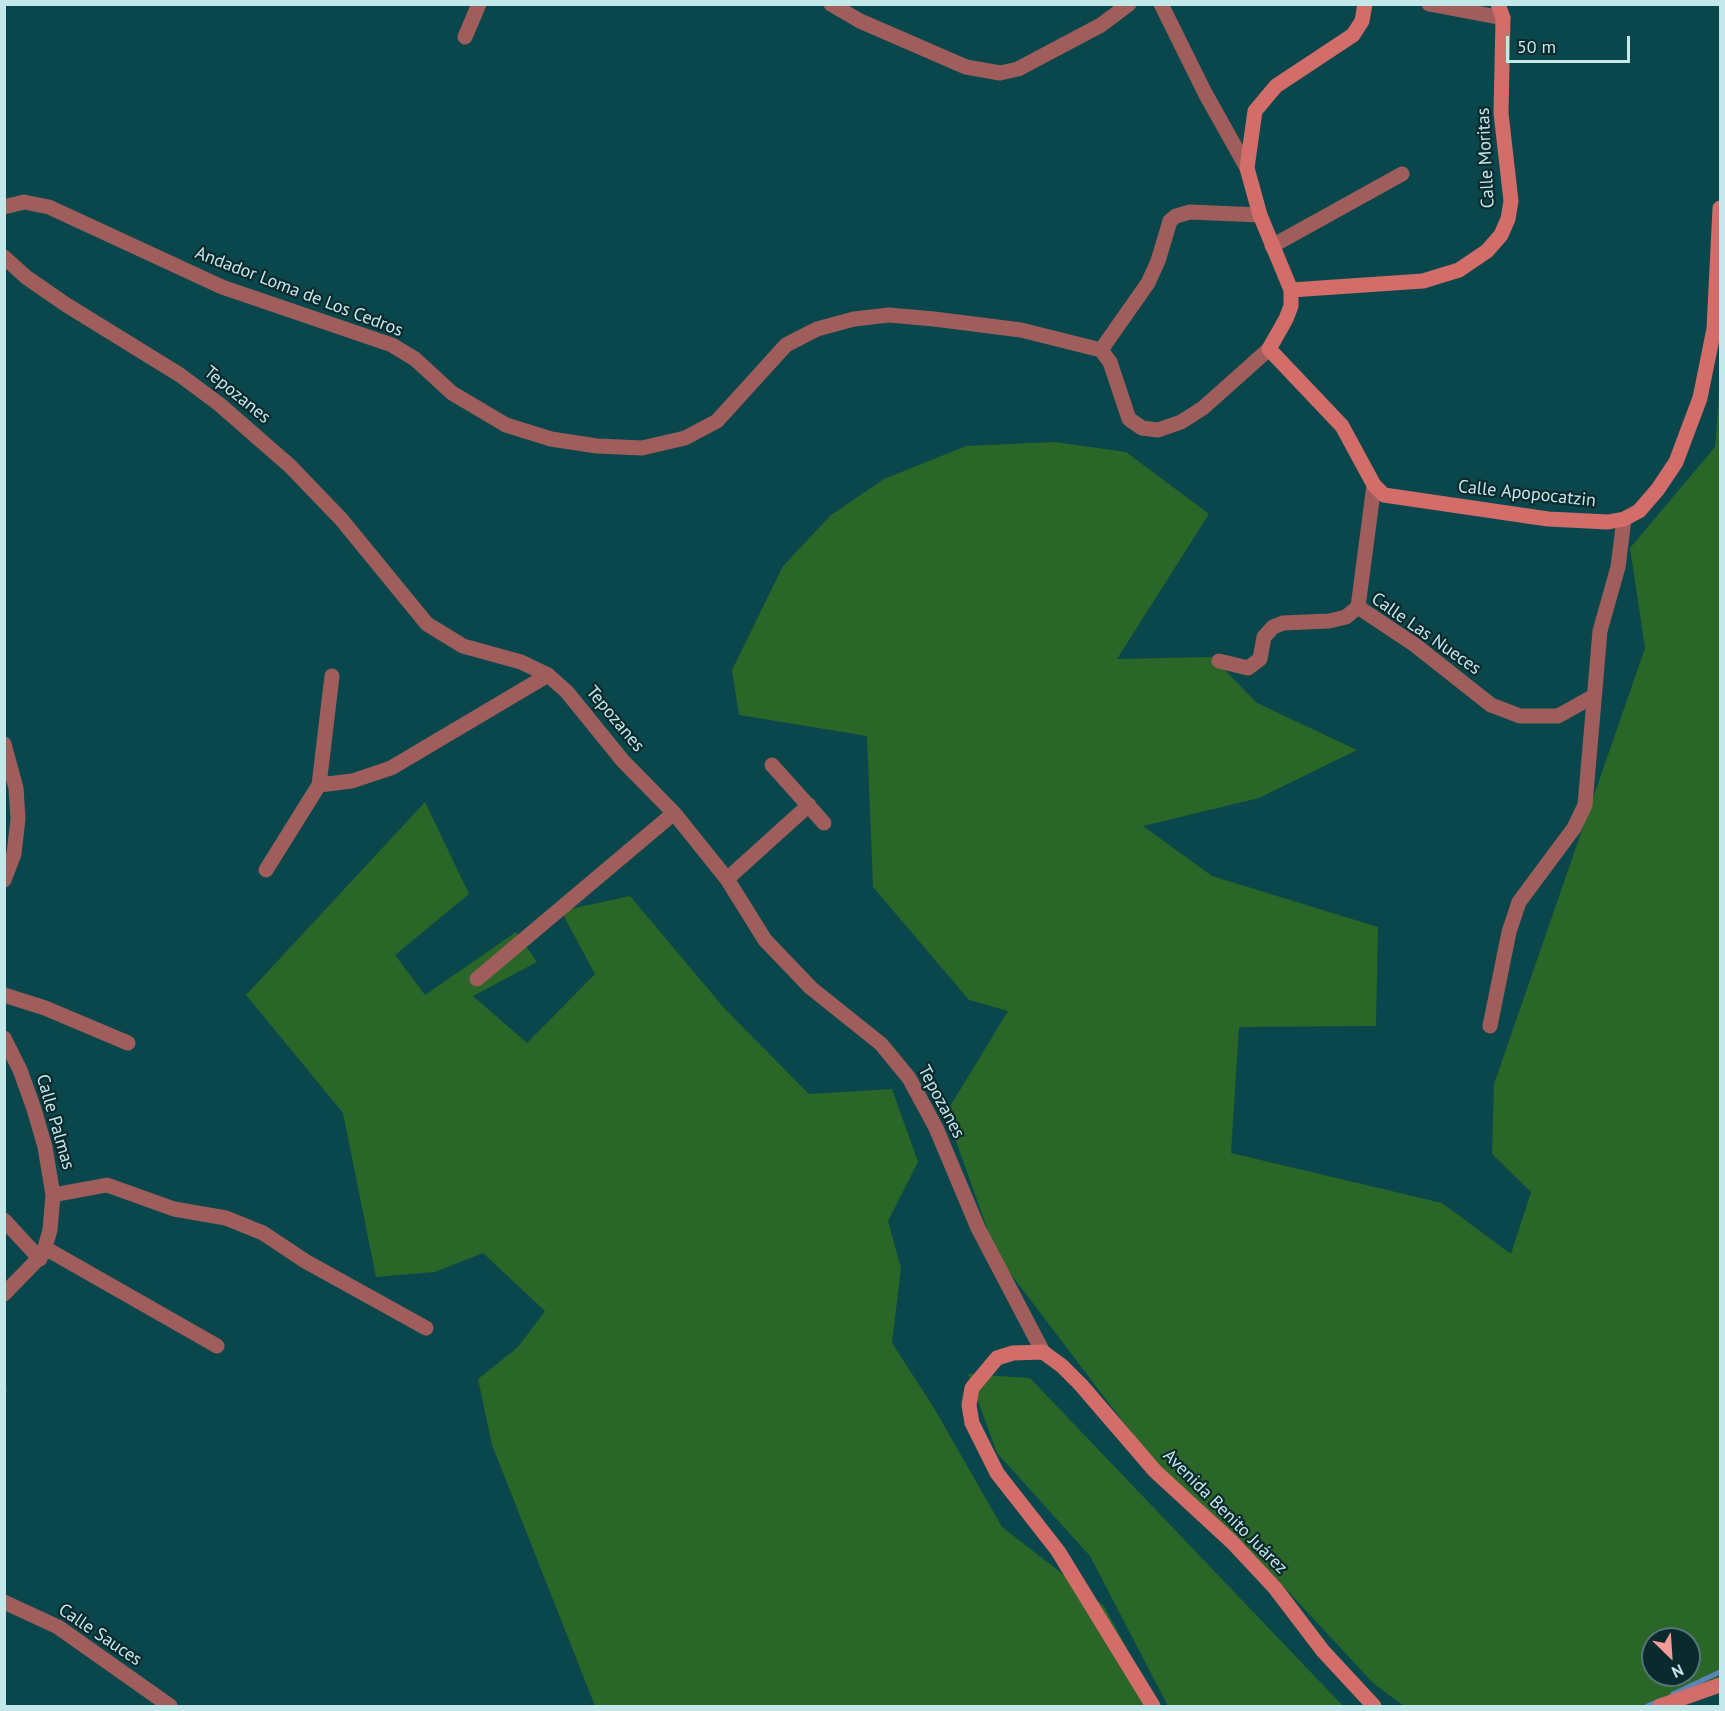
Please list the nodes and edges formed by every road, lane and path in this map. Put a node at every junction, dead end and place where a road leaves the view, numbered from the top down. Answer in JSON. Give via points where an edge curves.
{"nodes":[{"id":1,"x":479,"y":4,"type":"edge"},
{"id":2,"x":831,"y":4,"type":"edge"},
{"id":3,"x":1129,"y":4,"type":"edge"},
{"id":4,"x":1161,"y":4,"type":"edge"},
{"id":5,"x":1365,"y":4,"type":"edge"},
{"id":6,"x":1429,"y":4,"type":"edge"},
{"id":7,"x":1500,"y":11,"type":"edge"},
{"id":8,"x":465,"y":37,"type":"dead end"},
{"id":9,"x":1247,"y":168,"type":"junction"},
{"id":10,"x":1402,"y":174,"type":"dead end"},
{"id":11,"x":4,"y":207,"type":"edge"},
{"id":12,"x":1720,"y":208,"type":"edge"},
{"id":13,"x":1260,"y":215,"type":"junction"},
{"id":14,"x":1272,"y":246,"type":"junction"},
{"id":15,"x":4,"y":257,"type":"edge"},
{"id":16,"x":1291,"y":290,"type":"junction"},
{"id":17,"x":1269,"y":349,"type":"junction"},
{"id":18,"x":1101,"y":350,"type":"junction"},
{"id":19,"x":1374,"y":485,"type":"junction"},
{"id":20,"x":1624,"y":519,"type":"junction"},
{"id":21,"x":1358,"y":607,"type":"junction"},
{"id":22,"x":1219,"y":661,"type":"dead end"},
{"id":23,"x":548,"y":675,"type":"junction"},
{"id":24,"x":332,"y":676,"type":"dead end"},
{"id":25,"x":1594,"y":696,"type":"junction"},
{"id":26,"x":4,"y":744,"type":"edge"},
{"id":27,"x":772,"y":765,"type":"dead end"},
{"id":28,"x":319,"y":785,"type":"junction"},
{"id":29,"x":809,"y":805,"type":"junction"},
{"id":30,"x":674,"y":813,"type":"junction"},
{"id":31,"x":11,"y":820,"type":"edge"},
{"id":32,"x":824,"y":823,"type":"dead end"},
{"id":33,"x":266,"y":870,"type":"dead end"},
{"id":34,"x":727,"y":879,"type":"junction"},
{"id":35,"x":4,"y":880,"type":"edge"},
{"id":36,"x":477,"y":979,"type":"dead end"},
{"id":37,"x":4,"y":995,"type":"edge"},
{"id":38,"x":1490,"y":1026,"type":"dead end"},
{"id":39,"x":4,"y":1038,"type":"edge"},
{"id":40,"x":128,"y":1043,"type":"dead end"},
{"id":41,"x":53,"y":1195,"type":"junction"},
{"id":42,"x":4,"y":1220,"type":"edge"},
{"id":43,"x":43,"y":1254,"type":"junction"},
{"id":44,"x":4,"y":1294,"type":"edge"},
{"id":45,"x":426,"y":1328,"type":"dead end"},
{"id":46,"x":217,"y":1346,"type":"dead end"},
{"id":47,"x":1043,"y":1352,"type":"junction"},
{"id":48,"x":4,"y":1602,"type":"edge"},
{"id":49,"x":1720,"y":1685,"type":"edge"},
{"id":50,"x":168,"y":1706,"type":"edge"},
{"id":51,"x":1153,"y":1707,"type":"edge"},
{"id":52,"x":1374,"y":1707,"type":"edge"},
{"id":53,"x":1660,"y":1707,"type":"edge"}],
"edges":[{"from":1,"to":8,"type":"street"},
{"from":2,"to":3,"type":"street","via":[[860,21],[966,67],[1000,73],[1018,69],[1101,25]]},
{"from":4,"to":9,"type":"street"},
{"from":5,"to":9,"type":"main road","via":[[1367,9],[1353,34],[1276,86],[1255,111]]},
{"from":6,"to":7,"type":"street"},
{"from":7,"to":16,"type":"main road","name":"Calle Moritas","via":[[1501,113],[1511,201],[1501,235],[1487,251],[1459,270],[1423,281]]},
{"from":9,"to":13,"type":"main road"},
{"from":10,"to":14,"type":"street"},
{"from":11,"to":18,"type":"street","name":"Andador Loma de Los Cedros","via":[[24,202],[49,207],[222,287],[393,345],[415,359],[452,393],[506,425],[551,440],[597,446],[642,448],[685,438],[717,421],[786,345],[817,328],[854,319],[889,315],[934,319],[1021,330]]},
{"from":12,"to":20,"type":"main road","via":[[1714,329],[1700,398],[1676,462],[1645,503]]},
{"from":13,"to":14,"type":"main road"},
{"from":13,"to":18,"type":"street","via":[[1190,212],[1170,221],[1148,283]]},
{"from":14,"to":16,"type":"main road"},
{"from":15,"to":23,"type":"street","name":"Tepozanes","via":[[65,304],[144,351],[219,404],[290,466],[427,624],[463,646],[521,662]]},
{"from":16,"to":17,"type":"main road","via":[[1291,306]]},
{"from":17,"to":18,"type":"street","via":[[1203,408],[1158,430],[1142,428],[1129,419],[1110,362]]},
{"from":17,"to":19,"type":"main road","via":[[1342,426]]},
{"from":19,"to":20,"type":"main road","name":"Calle Apopocatzin","via":[[1384,495],[1548,519]]},
{"from":19,"to":21,"type":"street"},
{"from":20,"to":25,"type":"street","via":[[1618,567],[1600,631]]},
{"from":21,"to":22,"type":"street","name":"Calle Las Nueces","via":[[1346,617],[1273,627],[1264,637],[1260,659],[1248,668]]},
{"from":21,"to":25,"type":"street","name":"Calle Las Nueces","via":[[1491,705],[1520,716],[1558,716]]},
{"from":23,"to":28,"type":"street","via":[[391,768],[352,781]]},
{"from":23,"to":30,"type":"street","name":"Tepozanes"},
{"from":24,"to":28,"type":"street"},
{"from":25,"to":38,"type":"street","via":[[1585,805],[1574,828],[1519,902]]},
{"from":26,"to":31,"type":"street","via":[[16,788]]},
{"from":27,"to":29,"type":"street"},
{"from":28,"to":33,"type":"street"},
{"from":29,"to":32,"type":"street"},
{"from":29,"to":34,"type":"street"},
{"from":30,"to":34,"type":"street","name":"Tepozanes"},
{"from":30,"to":36,"type":"street"},
{"from":31,"to":35,"type":"street","via":[[14,854]]},
{"from":34,"to":47,"type":"street","name":"Tepozanes","via":[[765,940],[811,988],[881,1044],[909,1078],[936,1128],[978,1227]]},
{"from":37,"to":40,"type":"street"},
{"from":39,"to":41,"type":"street","name":"Calle Palmas","via":[[34,1109]]},
{"from":41,"to":43,"type":"street","name":"Calle Palmas"},
{"from":41,"to":45,"type":"street","via":[[107,1185],[174,1209],[226,1218],[262,1233],[305,1262]]},
{"from":42,"to":43,"type":"street"},
{"from":43,"to":44,"type":"street"},
{"from":43,"to":46,"type":"street"},
{"from":47,"to":51,"type":"main road","via":[[1013,1353],[990,1365],[972,1388],[972,1423],[997,1473],[1058,1551]]},
{"from":47,"to":52,"type":"main road","name":"Avenida Benito Juárez","via":[[1081,1385],[1155,1471],[1240,1550]]},
{"from":48,"to":50,"type":"street","name":"Calle Sauces","via":[[58,1627]]},
{"from":49,"to":53,"type":"main road"}]}
